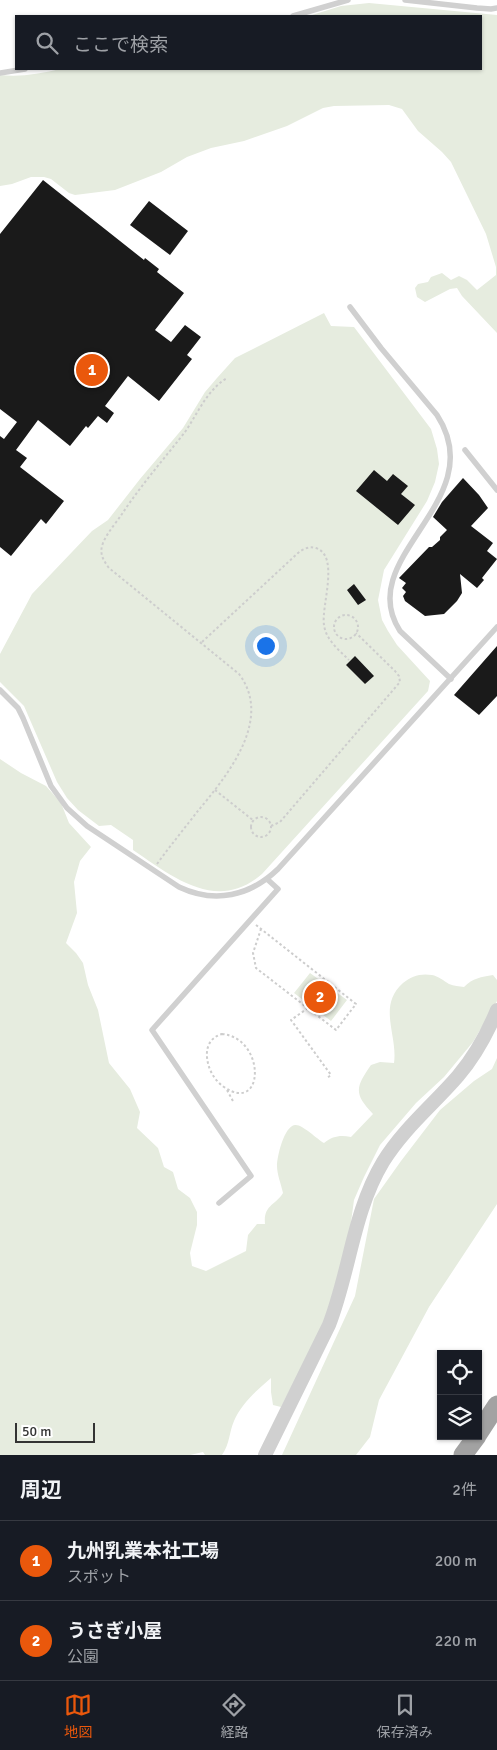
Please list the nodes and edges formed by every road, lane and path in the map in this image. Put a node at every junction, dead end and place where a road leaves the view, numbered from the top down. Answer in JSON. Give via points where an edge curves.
{"nodes":[{"id":1,"x":348,"y":0,"type":"edge"},
{"id":2,"x":405,"y":0,"type":"edge"},
{"id":3,"x":497,"y":8,"type":"edge"},
{"id":4,"x":296,"y":15,"type":"edge"},
{"id":5,"x":18,"y":70,"type":"edge"},
{"id":6,"x":0,"y":73,"type":"edge"},
{"id":7,"x":350,"y":307,"type":"dead end"},
{"id":8,"x":227,"y":378,"type":"dead end"},
{"id":9,"x":465,"y":450,"type":"dead end"},
{"id":10,"x":497,"y":490,"type":"edge"},
{"id":11,"x":497,"y":627,"type":"edge"},
{"id":12,"x":356,"y":633,"type":"junction"},
{"id":13,"x":202,"y":642,"type":"junction"},
{"id":14,"x":349,"y":660,"type":"dead end"},
{"id":15,"x":450,"y":679,"type":"junction"},
{"id":16,"x":0,"y":690,"type":"edge"},
{"id":17,"x":215,"y":790,"type":"junction"},
{"id":18,"x":254,"y":821,"type":"junction"},
{"id":19,"x":271,"y":826,"type":"junction"},
{"id":20,"x":156,"y":865,"type":"dead end"},
{"id":21,"x":267,"y":879,"type":"junction"},
{"id":22,"x":250,"y":920,"type":"junction"},
{"id":23,"x":261,"y":930,"type":"junction"},
{"id":24,"x":308,"y":1008,"type":"junction"},
{"id":25,"x":497,"y":1010,"type":"edge"},
{"id":26,"x":327,"y":1078,"type":"dead end"},
{"id":27,"x":226,"y":1088,"type":"junction"},
{"id":28,"x":234,"y":1103,"type":"dead end"},
{"id":29,"x":219,"y":1203,"type":"dead end"},
{"id":30,"x":497,"y":1405,"type":"edge"},
{"id":31,"x":482,"y":1428,"type":"edge"},
{"id":32,"x":474,"y":1440,"type":"edge"},
{"id":33,"x":265,"y":1455,"type":"edge"},
{"id":34,"x":463,"y":1455,"type":"edge"}],
"edges":[{"from":1,"to":4,"type":"lane"},
{"from":2,"to":3,"type":"lane"},
{"from":5,"to":6,"type":"lane"},
{"from":7,"to":15,"type":"lane","via":[[437,415],[447,437],[451,456],[446,484],[395,571],[390,600],[394,623],[400,631]]},
{"from":8,"to":13,"type":"path","via":[[218,383],[137,492],[101,550],[109,568]]},
{"from":9,"to":10,"type":"lane"},
{"from":11,"to":15,"type":"lane"},
{"from":12,"to":12,"type":"path","via":[[358,624],[350,616],[342,616],[335,622],[334,630],[341,638],[349,639]]},
{"from":12,"to":19,"type":"path","via":[[395,671],[400,682],[280,822]]},
{"from":13,"to":14,"type":"path","via":[[298,553],[310,547],[318,549],[327,559],[324,628]]},
{"from":13,"to":17,"type":"path","via":[[246,682],[251,703],[251,723],[246,737],[234,765]]},
{"from":15,"to":21,"type":"lane"},
{"from":16,"to":21,"type":"lane","via":[[18,708],[57,796],[88,826],[190,892],[230,895],[253,888]]},
{"from":17,"to":18,"type":"path"},
{"from":17,"to":20,"type":"path"},
{"from":18,"to":19,"type":"path","via":[[265,818]]},
{"from":18,"to":19,"type":"path","via":[[252,831],[258,837],[268,835]]},
{"from":21,"to":22,"type":"lane","via":[[278,888]]},
{"from":22,"to":23,"type":"path"},
{"from":22,"to":29,"type":"lane","via":[[152,1030],[251,1176]]},
{"from":23,"to":24,"type":"path","via":[[253,953],[256,968]]},
{"from":23,"to":24,"type":"path","via":[[356,1004],[336,1030]]},
{"from":24,"to":26,"type":"path","via":[[291,1020],[331,1075]]},
{"from":25,"to":33,"type":"street","via":[[468,1063],[398,1141],[378,1170],[361,1210],[342,1290],[332,1317]]},
{"from":27,"to":27,"type":"path","via":[[212,1074],[207,1054],[211,1041],[222,1034],[244,1045],[253,1059],[256,1076],[254,1084],[245,1091]]},
{"from":27,"to":28,"type":"path"},
{"from":30,"to":31,"type":"highway"},
{"from":32,"to":34,"type":"highway"}]}
